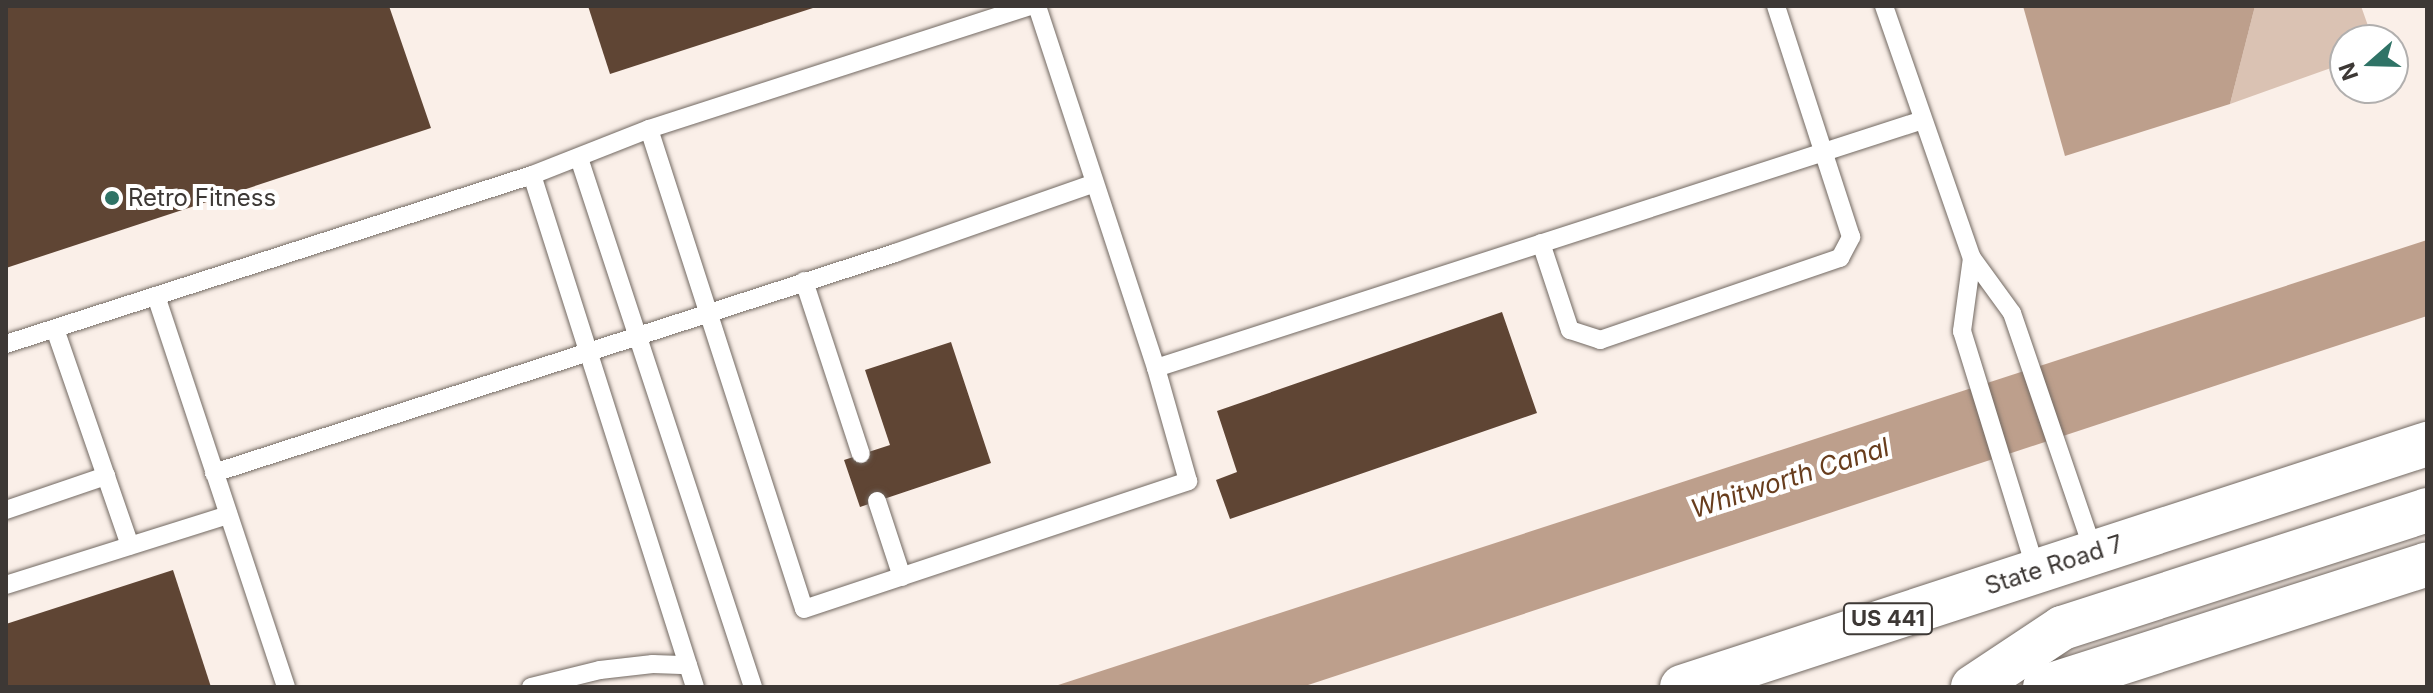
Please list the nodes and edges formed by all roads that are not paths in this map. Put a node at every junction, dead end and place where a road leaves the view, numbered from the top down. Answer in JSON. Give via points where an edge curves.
{"nodes":[{"id":1,"x":1029,"y":6,"type":"edge"},
{"id":2,"x":1037,"y":6,"type":"edge"},
{"id":3,"x":1776,"y":6,"type":"edge"},
{"id":4,"x":1884,"y":6,"type":"edge"},
{"id":5,"x":1923,"y":120,"type":"junction"},
{"id":6,"x":649,"y":129,"type":"junction"},
{"id":7,"x":1826,"y":152,"type":"junction"},
{"id":8,"x":579,"y":158,"type":"junction"},
{"id":9,"x":532,"y":175,"type":"junction"},
{"id":10,"x":1092,"y":184,"type":"junction"},
{"id":11,"x":1541,"y":243,"type":"junction"},
{"id":12,"x":1972,"y":258,"type":"junction"},
{"id":13,"x":804,"y":281,"type":"junction"},
{"id":14,"x":156,"y":296,"type":"junction"},
{"id":15,"x":707,"y":314,"type":"junction"},
{"id":16,"x":55,"y":329,"type":"junction"},
{"id":17,"x":638,"y":335,"type":"junction"},
{"id":18,"x":6,"y":344,"type":"edge"},
{"id":19,"x":589,"y":352,"type":"junction"},
{"id":20,"x":1156,"y":368,"type":"junction"},
{"id":21,"x":2427,"y":444,"type":"edge"},
{"id":22,"x":861,"y":454,"type":"dead end"},
{"id":23,"x":214,"y":473,"type":"junction"},
{"id":24,"x":106,"y":476,"type":"junction"},
{"id":25,"x":877,"y":501,"type":"dead end"},
{"id":26,"x":6,"y":510,"type":"edge"},
{"id":27,"x":2427,"y":510,"type":"edge"},
{"id":28,"x":228,"y":515,"type":"junction"},
{"id":29,"x":130,"y":545,"type":"junction"},
{"id":30,"x":2094,"y":552,"type":"junction"},
{"id":31,"x":2427,"y":564,"type":"edge"},
{"id":32,"x":2036,"y":570,"type":"junction"},
{"id":33,"x":902,"y":577,"type":"junction"},
{"id":34,"x":6,"y":585,"type":"edge"},
{"id":35,"x":688,"y":665,"type":"junction"},
{"id":36,"x":286,"y":687,"type":"edge"},
{"id":37,"x":531,"y":687,"type":"edge"},
{"id":38,"x":695,"y":687,"type":"edge"},
{"id":39,"x":753,"y":687,"type":"edge"},
{"id":40,"x":1682,"y":687,"type":"edge"},
{"id":41,"x":1973,"y":687,"type":"edge"},
{"id":42,"x":2045,"y":687,"type":"edge"}],
"edges":[{"from":1,"to":6,"type":"lane"},
{"from":2,"to":10,"type":"lane"},
{"from":3,"to":7,"type":"lane"},
{"from":4,"to":5,"type":"lane"},
{"from":5,"to":7,"type":"lane"},
{"from":5,"to":12,"type":"lane"},
{"from":6,"to":8,"type":"lane"},
{"from":6,"to":15,"type":"lane"},
{"from":7,"to":11,"type":"lane"},
{"from":7,"to":11,"type":"lane","via":[[1851,237],[1840,258],[1600,340],[1570,330]]},
{"from":8,"to":9,"type":"lane"},
{"from":8,"to":17,"type":"lane"},
{"from":9,"to":14,"type":"lane"},
{"from":9,"to":19,"type":"lane"},
{"from":10,"to":13,"type":"lane"},
{"from":10,"to":20,"type":"lane"},
{"from":11,"to":20,"type":"lane"},
{"from":12,"to":30,"type":"lane","via":[[2012,313]]},
{"from":12,"to":32,"type":"lane","via":[[1962,331]]},
{"from":13,"to":15,"type":"lane"},
{"from":13,"to":22,"type":"lane"},
{"from":14,"to":16,"type":"lane"},
{"from":14,"to":23,"type":"lane"},
{"from":15,"to":17,"type":"lane"},
{"from":15,"to":33,"type":"lane","via":[[804,609]]},
{"from":16,"to":18,"type":"lane"},
{"from":16,"to":24,"type":"lane"},
{"from":17,"to":19,"type":"lane"},
{"from":17,"to":39,"type":"lane"},
{"from":19,"to":23,"type":"lane"},
{"from":19,"to":35,"type":"lane"},
{"from":20,"to":33,"type":"lane","via":[[1188,481]]},
{"from":21,"to":30,"type":"main road","name":"State Road 7","number":"US 441"},
{"from":23,"to":28,"type":"lane"},
{"from":24,"to":26,"type":"lane"},
{"from":24,"to":29,"type":"lane"},
{"from":25,"to":33,"type":"lane"},
{"from":27,"to":41,"type":"main road","via":[[2062,628]]},
{"from":28,"to":29,"type":"lane"},
{"from":28,"to":36,"type":"lane"},
{"from":29,"to":34,"type":"lane"},
{"from":30,"to":32,"type":"main road","name":"State Road 7","number":"US 441"},
{"from":31,"to":42,"type":"main road"},
{"from":32,"to":40,"type":"main road","name":"State Road 7","number":"US 441"},
{"from":35,"to":37,"type":"lane","via":[[600,670]]},
{"from":35,"to":38,"type":"lane"}]}
